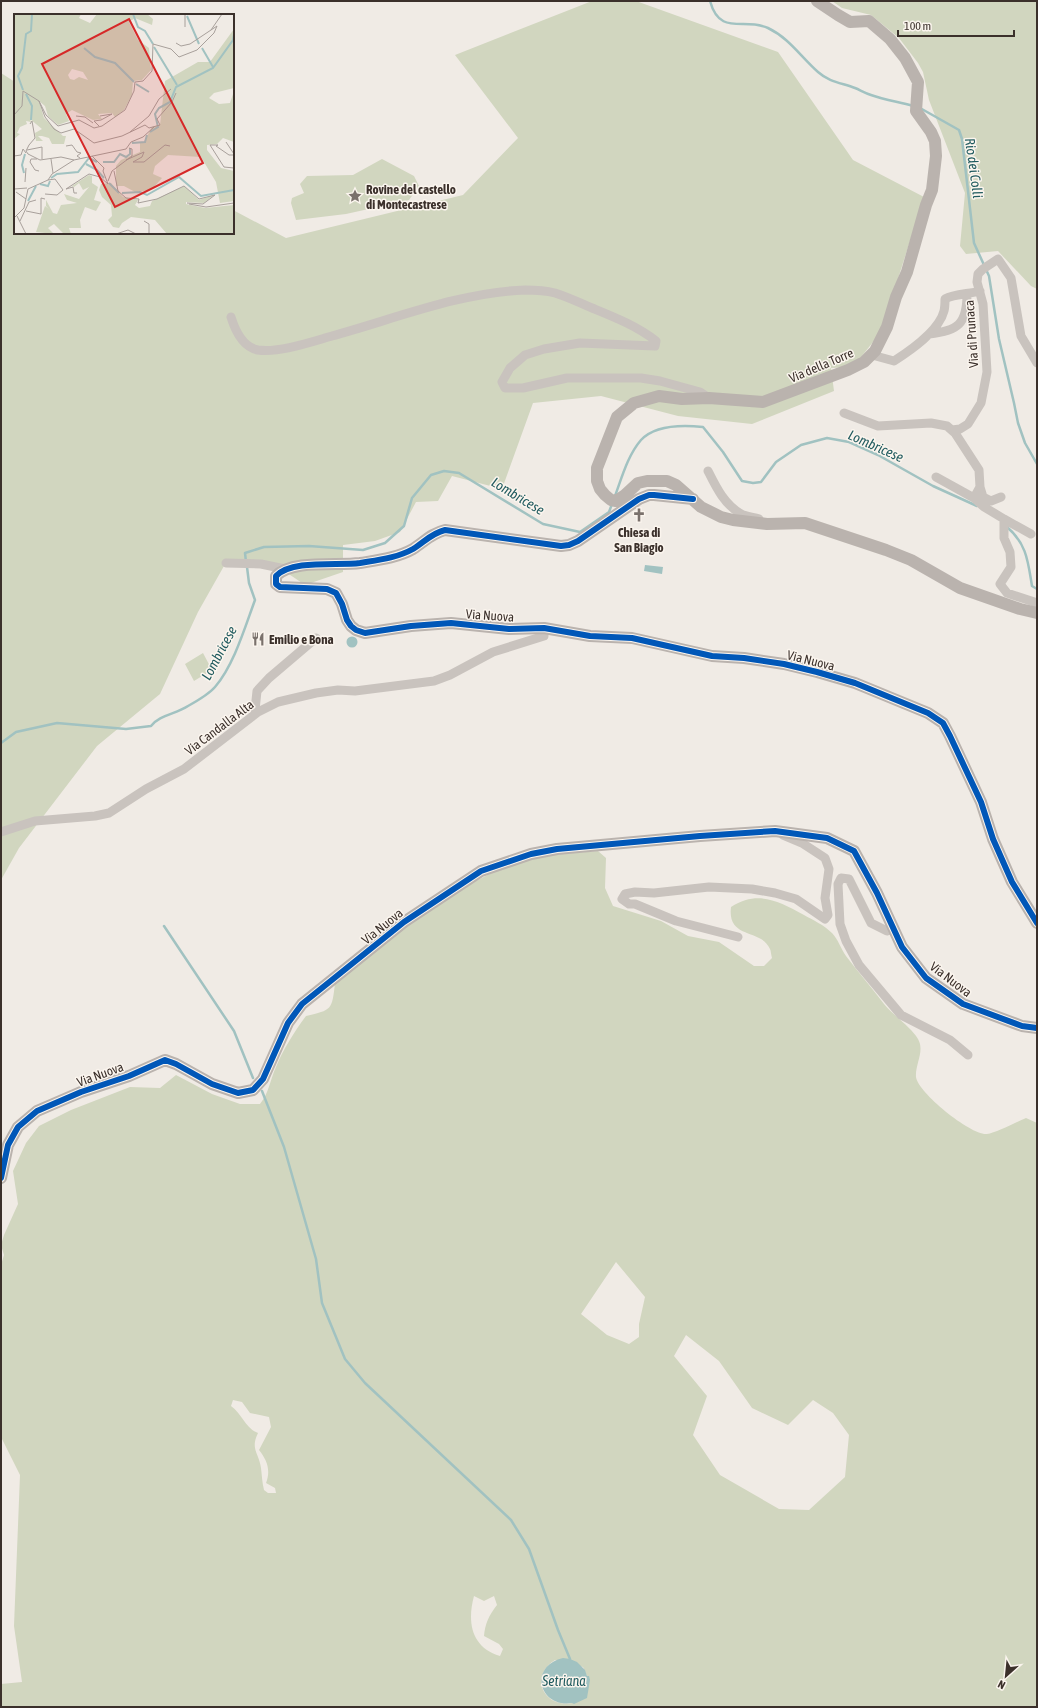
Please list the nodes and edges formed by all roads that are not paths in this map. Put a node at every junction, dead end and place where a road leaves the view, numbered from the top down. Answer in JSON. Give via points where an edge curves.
{"nodes":[{"id":1,"x":817,"y":1,"type":"edge"},
{"id":2,"x":980,"y":291,"type":"junction"},
{"id":3,"x":967,"y":294,"type":"junction"},
{"id":4,"x":231,"y":317,"type":"dead end"},
{"id":5,"x":929,"y":334,"type":"junction"},
{"id":6,"x":872,"y":355,"type":"junction"},
{"id":7,"x":1037,"y":363,"type":"edge"},
{"id":8,"x":709,"y":398,"type":"junction"},
{"id":9,"x":844,"y":413,"type":"dead end"},
{"id":10,"x":952,"y":430,"type":"junction"},
{"id":11,"x":708,"y":470,"type":"dead end"},
{"id":12,"x":936,"y":477,"type":"dead end"},
{"id":13,"x":980,"y":487,"type":"junction"},
{"id":14,"x":974,"y":498,"type":"junction"},
{"id":15,"x":1001,"y":498,"type":"dead end"},
{"id":16,"x":693,"y":500,"type":"junction"},
{"id":17,"x":1004,"y":519,"type":"junction"},
{"id":18,"x":767,"y":524,"type":"junction"},
{"id":19,"x":1031,"y":534,"type":"dead end"},
{"id":20,"x":226,"y":563,"type":"dead end"},
{"id":21,"x":285,"y":569,"type":"junction"},
{"id":22,"x":1037,"y":603,"type":"edge"},
{"id":23,"x":1037,"y":613,"type":"edge"},
{"id":24,"x":544,"y":628,"type":"junction"},
{"id":25,"x":316,"y":638,"type":"dead end"},
{"id":26,"x":258,"y":712,"type":"junction"},
{"id":27,"x":775,"y":831,"type":"junction"},
{"id":28,"x":1,"y":832,"type":"edge"},
{"id":29,"x":1037,"y":923,"type":"edge"},
{"id":30,"x":893,"y":929,"type":"junction"},
{"id":31,"x":738,"y":937,"type":"dead end"},
{"id":32,"x":1037,"y":1028,"type":"edge"},
{"id":33,"x":968,"y":1055,"type":"dead end"},
{"id":34,"x":1,"y":1178,"type":"edge"}],
"edges":[{"from":1,"to":6,"type":"street","name":"Via della Torre","via":[[850,22],[869,21],[881,30],[906,58],[918,82],[916,111],[935,141],[932,190],[907,272],[887,327]]},
{"from":2,"to":3,"type":"street","name":"Via di Prunaca"},
{"from":2,"to":7,"type":"street","via":[[978,274],[998,259],[1011,278],[1021,336]]},
{"from":2,"to":10,"type":"street","name":"Via di Prunaca","via":[[983,304],[986,384],[981,403],[968,424]]},
{"from":3,"to":5,"type":"street","name":"Via di Prunaca","via":[[944,299],[945,311]]},
{"from":3,"to":5,"type":"street","via":[[962,322],[952,329]]},
{"from":4,"to":8,"type":"street","via":[[241,340],[257,350],[296,346],[368,327],[418,310],[489,294],[526,290],[554,293],[621,320],[647,334],[656,341],[655,346],[580,343],[544,348],[525,355],[510,368],[502,382],[505,388],[522,388],[567,378],[641,378],[700,392]]},
{"from":5,"to":6,"type":"street","name":"Via di Prunaca","via":[[894,361]]},
{"from":6,"to":8,"type":"street","name":"Via della Torre","via":[[848,370],[763,402]]},
{"from":8,"to":16,"type":"street","name":"Via della Torre","via":[[682,399],[659,396],[634,403],[617,417],[597,468],[597,482],[604,495],[611,500],[616,501],[638,483],[659,480],[676,485]]},
{"from":9,"to":10,"type":"street","via":[[878,426],[931,423],[947,426]]},
{"from":10,"to":13,"type":"street","via":[[979,470]]},
{"from":11,"to":18,"type":"street","via":[[721,495],[730,505],[741,514],[758,518]]},
{"from":12,"to":14,"type":"street"},
{"from":13,"to":14,"type":"street"},
{"from":13,"to":15,"type":"street","via":[[983,497],[991,501]]},
{"from":14,"to":17,"type":"street"},
{"from":16,"to":18,"type":"street","via":[[721,517]]},
{"from":16,"to":21,"type":"street","via":[[649,495],[569,545],[530,543],[444,530],[433,534],[412,550],[392,558],[358,563],[314,564]]},
{"from":17,"to":19,"type":"street"},
{"from":17,"to":22,"type":"street","via":[[1004,538],[1010,552],[1011,567],[1000,584],[1007,593]]},
{"from":18,"to":23,"type":"street","via":[[805,524],[820,528],[911,560],[960,588]]},
{"from":20,"to":21,"type":"street","via":[[261,564]]},
{"from":21,"to":24,"type":"street","name":"Via Nuova","via":[[276,576],[276,584],[280,587],[327,589],[336,593],[351,626],[364,633],[451,623],[510,629]]},
{"from":24,"to":26,"type":"street","name":"Via Candalla Alta","via":[[544,636],[493,652],[434,681],[316,693],[278,702]]},
{"from":24,"to":29,"type":"street","name":"Via Nuova","via":[[590,636],[632,638],[712,656],[784,664],[855,683],[928,714],[943,724],[950,736],[981,802],[993,839],[1012,882]]},
{"from":25,"to":26,"type":"street","via":[[257,691],[255,710]]},
{"from":26,"to":28,"type":"street","name":"Via Candalla Alta","via":[[184,769],[109,813],[35,821]]},
{"from":27,"to":30,"type":"street","name":"Via Nuova","via":[[827,838],[854,851]]},
{"from":27,"to":31,"type":"street","via":[[802,843],[825,858],[829,869],[825,898],[828,915],[825,919],[796,899],[752,889],[709,887],[654,893],[635,892],[625,894],[622,899],[676,921]]},
{"from":27,"to":34,"type":"street","name":"Via Nuova","via":[[557,849],[531,854],[481,871],[404,922],[302,1004],[288,1023],[262,1079],[253,1090],[238,1092],[212,1084],[165,1060],[37,1111],[18,1127],[8,1145]]},
{"from":30,"to":32,"type":"street","name":"Via Nuova","via":[[902,947],[926,978],[963,1004],[1022,1026]]},
{"from":30,"to":33,"type":"street","via":[[887,931],[871,923],[849,879],[841,878],[838,884],[840,924],[846,941],[860,965],[901,1015],[950,1040]]}]}
